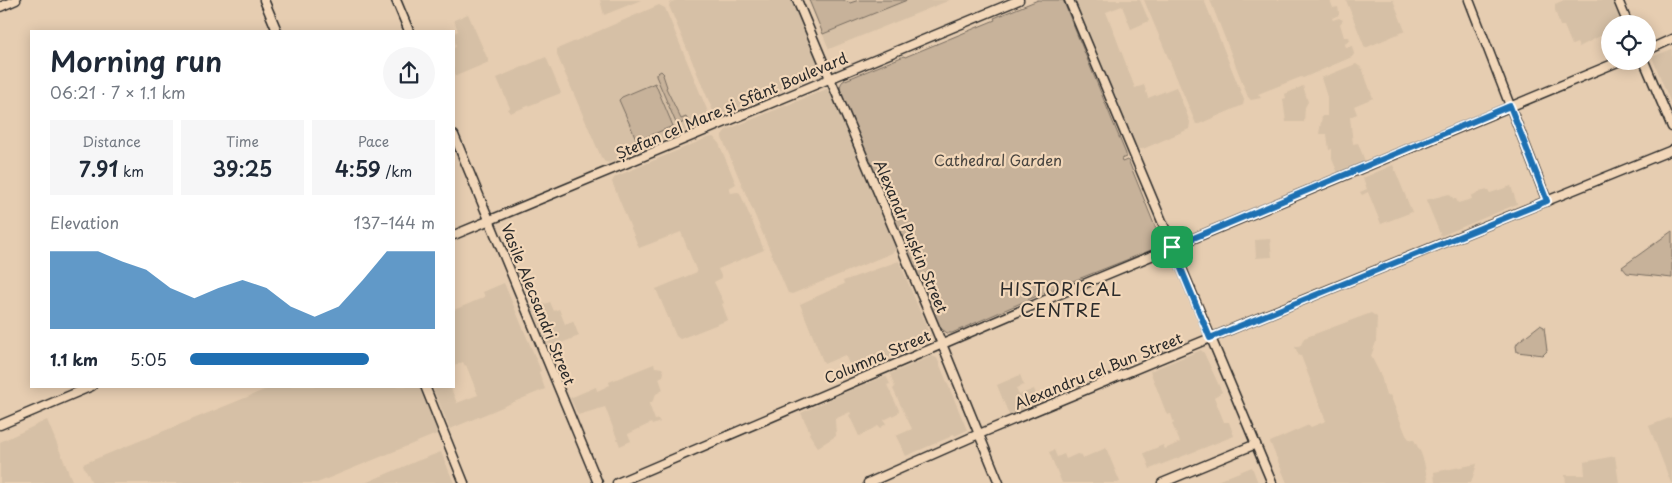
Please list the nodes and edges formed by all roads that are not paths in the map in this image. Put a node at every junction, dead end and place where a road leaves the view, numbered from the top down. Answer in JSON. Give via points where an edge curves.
{"nodes":[{"id":1,"x":16,"y":0,"type":"edge"},
{"id":2,"x":264,"y":0,"type":"edge"},
{"id":3,"x":396,"y":0,"type":"edge"},
{"id":4,"x":797,"y":0,"type":"edge"},
{"id":5,"x":1019,"y":0,"type":"edge"},
{"id":6,"x":1069,"y":0,"type":"edge"},
{"id":7,"x":1469,"y":0,"type":"edge"},
{"id":8,"x":1618,"y":0,"type":"edge"},
{"id":9,"x":0,"y":7,"type":"edge"},
{"id":10,"x":1624,"y":15,"type":"edge"},
{"id":11,"x":277,"y":30,"type":"edge"},
{"id":12,"x":410,"y":30,"type":"edge"},
{"id":13,"x":1672,"y":39,"type":"edge"},
{"id":14,"x":1656,"y":46,"type":"edge"},
{"id":15,"x":1601,"y":69,"type":"edge"},
{"id":16,"x":1648,"y":70,"type":"edge"},
{"id":17,"x":831,"y":78,"type":"junction"},
{"id":18,"x":1510,"y":106,"type":"junction"},
{"id":19,"x":1672,"y":127,"type":"edge"},
{"id":20,"x":455,"y":137,"type":"edge"},
{"id":21,"x":1672,"y":150,"type":"edge"},
{"id":22,"x":1547,"y":201,"type":"junction"},
{"id":23,"x":490,"y":220,"type":"junction"},
{"id":24,"x":455,"y":235,"type":"edge"},
{"id":25,"x":1172,"y":247,"type":"junction"},
{"id":26,"x":1210,"y":338,"type":"junction"},
{"id":27,"x":942,"y":344,"type":"junction"},
{"id":28,"x":87,"y":388,"type":"edge"},
{"id":29,"x":426,"y":388,"type":"edge"},
{"id":30,"x":0,"y":425,"type":"edge"},
{"id":31,"x":979,"y":434,"type":"junction"},
{"id":32,"x":1256,"y":444,"type":"junction"},
{"id":33,"x":1163,"y":482,"type":"edge"},
{"id":34,"x":464,"y":483,"type":"edge"},
{"id":35,"x":598,"y":483,"type":"edge"},
{"id":36,"x":617,"y":483,"type":"edge"},
{"id":37,"x":868,"y":483,"type":"edge"},
{"id":38,"x":999,"y":483,"type":"edge"},
{"id":39,"x":1272,"y":483,"type":"edge"}],
"edges":[{"from":1,"to":9,"type":"main road"},
{"from":2,"to":11,"type":"main road"},
{"from":3,"to":12,"type":"main road"},
{"from":4,"to":17,"type":"main road","name":"Alexandr Pușkin Street"},
{"from":5,"to":17,"type":"main road","name":"Ștefan cel Mare și Sfânt Boulevard"},
{"from":6,"to":25,"type":"main road"},
{"from":7,"to":18,"type":"main road"},
{"from":8,"to":10,"type":"main road"},
{"from":13,"to":14,"type":"main road"},
{"from":15,"to":18,"type":"main road","name":"Columna Street"},
{"from":16,"to":19,"type":"main road"},
{"from":17,"to":23,"type":"main road","name":"Ștefan cel Mare și Sfânt Boulevard"},
{"from":17,"to":27,"type":"main road","name":"Alexandr Pușkin Street"},
{"from":18,"to":22,"type":"main road"},
{"from":18,"to":25,"type":"main road","name":"Columna Street"},
{"from":20,"to":23,"type":"main road","name":"Vasile Alecsandri Street"},
{"from":21,"to":22,"type":"main road","name":"Alexandru cel Bun Street"},
{"from":22,"to":26,"type":"main road","name":"Alexandru cel Bun Street"},
{"from":23,"to":24,"type":"main road","name":"Ștefan cel Mare și Sfânt Boulevard"},
{"from":23,"to":35,"type":"main road","name":"Vasile Alecsandri Street"},
{"from":25,"to":26,"type":"main road"},
{"from":25,"to":27,"type":"main road","name":"Columna Street"},
{"from":26,"to":31,"type":"main road","name":"Alexandru cel Bun Street"},
{"from":26,"to":32,"type":"main road"},
{"from":27,"to":31,"type":"main road","name":"Alexandr Pușkin Street"},
{"from":27,"to":36,"type":"main road","name":"Columna Street"},
{"from":28,"to":30,"type":"main road"},
{"from":29,"to":34,"type":"main road"},
{"from":31,"to":37,"type":"main road","name":"Alexandru cel Bun Street"},
{"from":31,"to":38,"type":"main road","name":"Alexandr Pușkin Street"},
{"from":32,"to":33,"type":"main road"},
{"from":32,"to":39,"type":"main road"}]}
